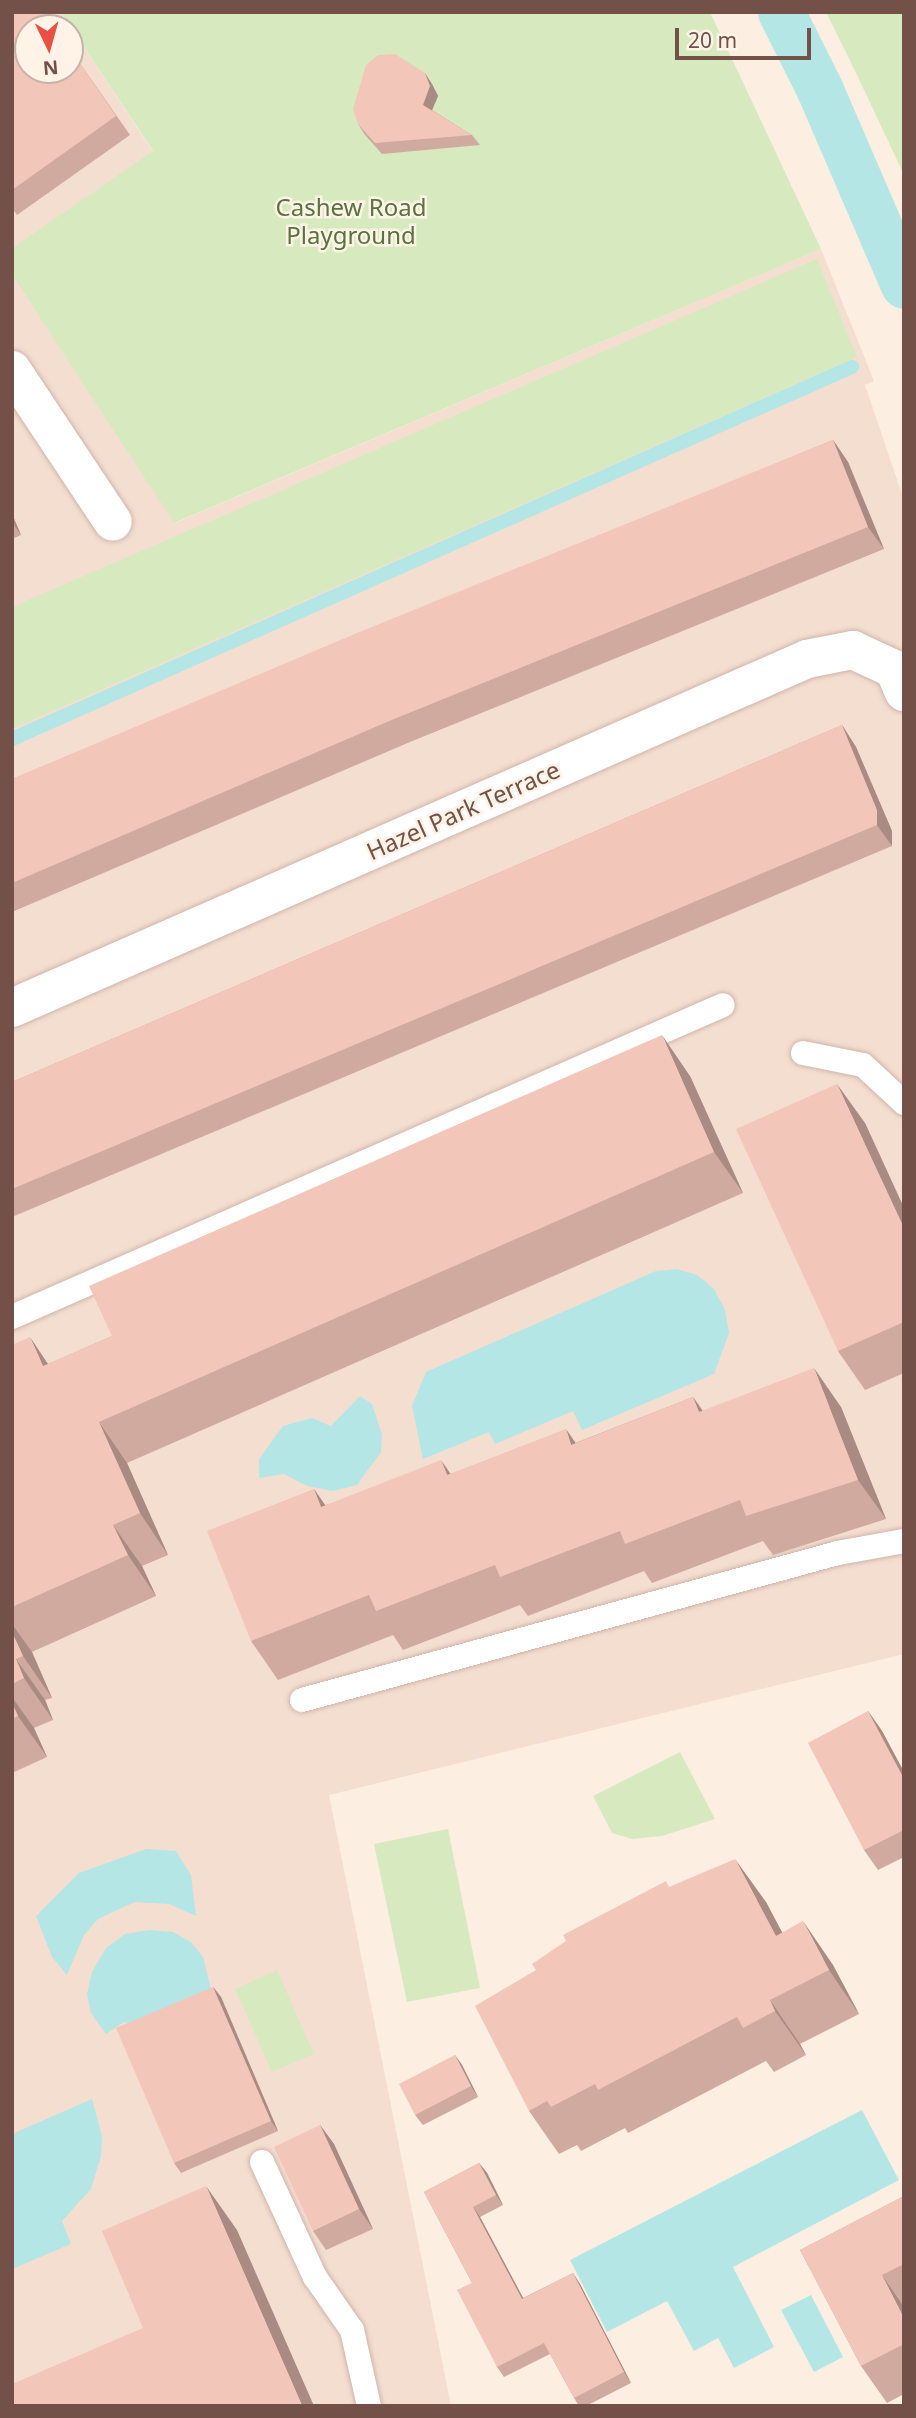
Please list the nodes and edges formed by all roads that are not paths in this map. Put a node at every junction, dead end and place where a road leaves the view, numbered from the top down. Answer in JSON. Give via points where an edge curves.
{"nodes":[{"id":1,"x":12,"y":370,"type":"edge"},
{"id":2,"x":113,"y":522,"type":"dead end"},
{"id":3,"x":904,"y":692,"type":"edge"},
{"id":4,"x":723,"y":1005,"type":"dead end"},
{"id":5,"x":12,"y":1008,"type":"edge"},
{"id":6,"x":803,"y":1053,"type":"dead end"},
{"id":7,"x":904,"y":1103,"type":"edge"},
{"id":8,"x":12,"y":1317,"type":"edge"},
{"id":9,"x":904,"y":1541,"type":"edge"},
{"id":10,"x":302,"y":1700,"type":"dead end"},
{"id":11,"x":262,"y":2162,"type":"dead end"},
{"id":12,"x":369,"y":2406,"type":"edge"}],
"edges":[{"from":1,"to":2,"type":"street"},
{"from":3,"to":5,"type":"street","name":"Hazel Park Terrace","via":[[894,669],[853,650],[807,659]]},
{"from":4,"to":8,"type":"lane"},
{"from":6,"to":7,"type":"lane","via":[[863,1065]]},
{"from":9,"to":10,"type":"lane","via":[[838,1553]]},
{"from":11,"to":12,"type":"lane","via":[[315,2277],[352,2330]]}]}
